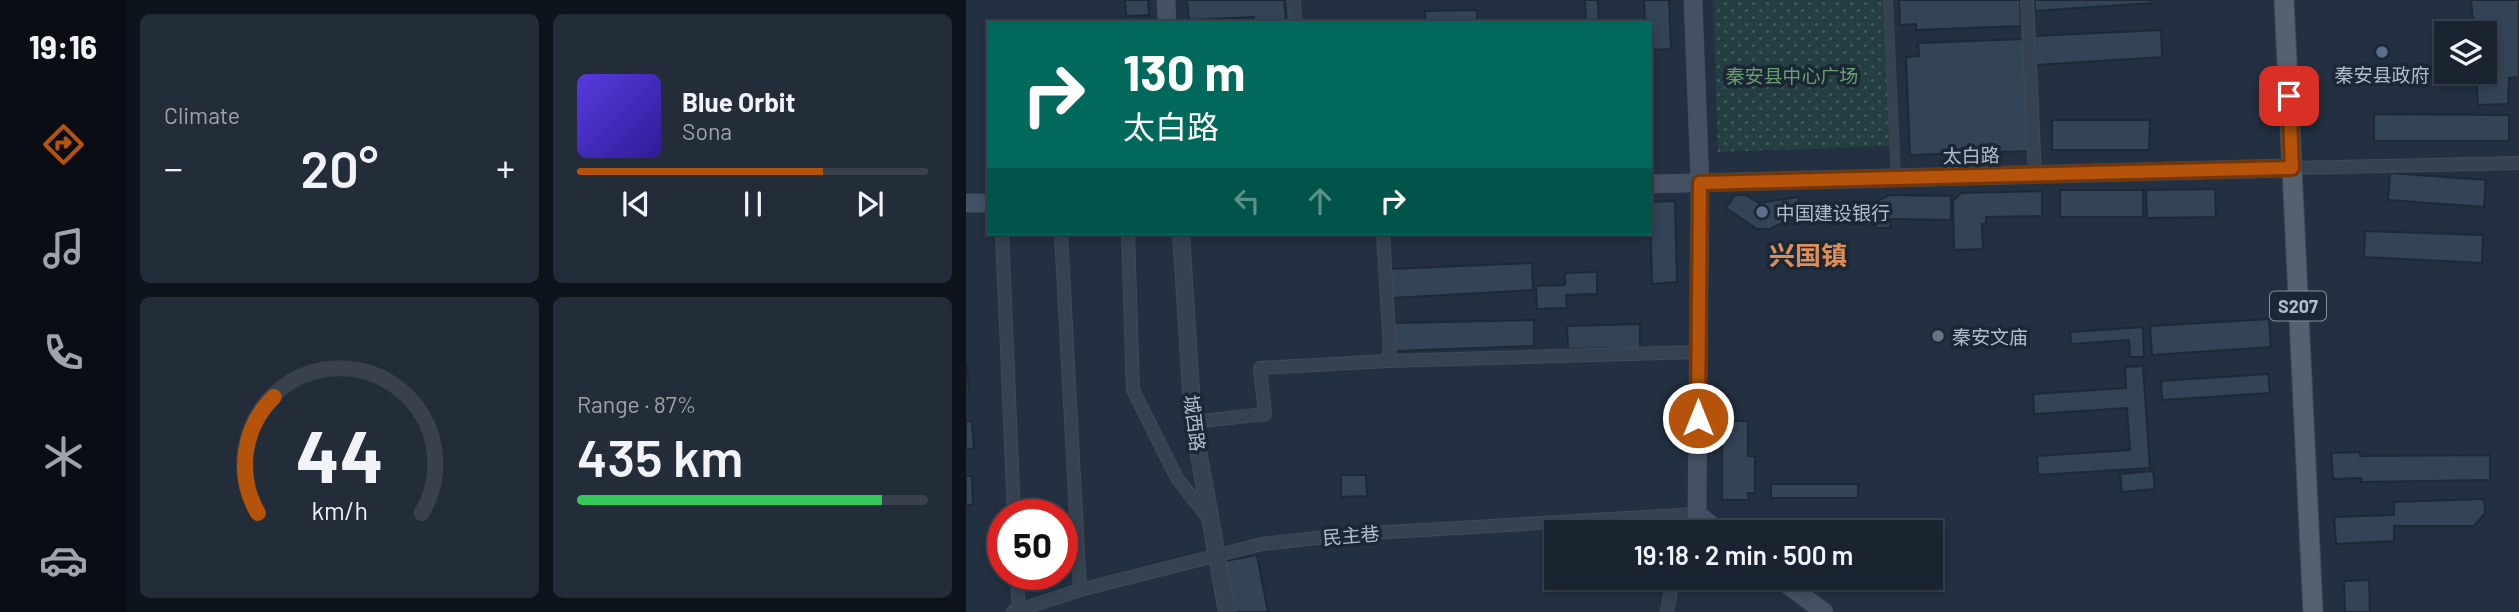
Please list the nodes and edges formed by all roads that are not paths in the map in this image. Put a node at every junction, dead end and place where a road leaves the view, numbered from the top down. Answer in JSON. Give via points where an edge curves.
{"nodes":[{"id":1,"x":1166,"y":0,"type":"edge"},
{"id":2,"x":1294,"y":0,"type":"edge"},
{"id":3,"x":1693,"y":0,"type":"edge"},
{"id":4,"x":1888,"y":0,"type":"edge"},
{"id":5,"x":2026,"y":0,"type":"edge"},
{"id":6,"x":2284,"y":0,"type":"edge"},
{"id":7,"x":1167,"y":21,"type":"edge"},
{"id":8,"x":1295,"y":21,"type":"edge"},
{"id":9,"x":2519,"y":163,"type":"edge"},
{"id":10,"x":2292,"y":168,"type":"junction"},
{"id":11,"x":2035,"y":175,"type":"junction"},
{"id":12,"x":1896,"y":178,"type":"junction"},
{"id":13,"x":1700,"y":183,"type":"junction"},
{"id":14,"x":1652,"y":184,"type":"edge"},
{"id":15,"x":966,"y":203,"type":"edge"},
{"id":16,"x":987,"y":203,"type":"edge"},
{"id":17,"x":1002,"y":235,"type":"edge"},
{"id":18,"x":1061,"y":235,"type":"edge"},
{"id":19,"x":1128,"y":235,"type":"edge"},
{"id":20,"x":1181,"y":235,"type":"edge"},
{"id":21,"x":1383,"y":235,"type":"edge"},
{"id":22,"x":1699,"y":352,"type":"junction"},
{"id":23,"x":1387,"y":361,"type":"junction"},
{"id":24,"x":1193,"y":422,"type":"junction"},
{"id":25,"x":1013,"y":499,"type":"edge"},
{"id":26,"x":1698,"y":514,"type":"junction"},
{"id":27,"x":1695,"y":520,"type":"edge"},
{"id":28,"x":1705,"y":520,"type":"edge"},
{"id":29,"x":1212,"y":523,"type":"junction"},
{"id":30,"x":1217,"y":557,"type":"junction"},
{"id":31,"x":1017,"y":590,"type":"edge"},
{"id":32,"x":1080,"y":590,"type":"junction"},
{"id":33,"x":1671,"y":590,"type":"edge"},
{"id":34,"x":1795,"y":590,"type":"edge"},
{"id":35,"x":1016,"y":611,"type":"edge"},
{"id":36,"x":1227,"y":612,"type":"edge"},
{"id":37,"x":1667,"y":612,"type":"edge"},
{"id":38,"x":1824,"y":612,"type":"edge"},
{"id":39,"x":2313,"y":612,"type":"edge"}],
"edges":[{"from":1,"to":7,"type":"main road"},
{"from":2,"to":8,"type":"street"},
{"from":3,"to":13,"type":"main road"},
{"from":4,"to":12,"type":"street"},
{"from":5,"to":11,"type":"street"},
{"from":6,"to":10,"type":"main road","number":"S207"},
{"from":9,"to":10,"type":"street"},
{"from":10,"to":11,"type":"main road","name":"太白路"},
{"from":10,"to":39,"type":"main road","number":"S207"},
{"from":11,"to":12,"type":"main road","name":"太白路"},
{"from":12,"to":13,"type":"main road","name":"太白路"},
{"from":13,"to":14,"type":"main road","name":"太白路"},
{"from":13,"to":22,"type":"main road"},
{"from":15,"to":16,"type":"main road"},
{"from":17,"to":25,"type":"street"},
{"from":18,"to":32,"type":"street"},
{"from":19,"to":29,"type":"street","via":[[1133,390],[1177,478]]},
{"from":20,"to":24,"type":"street","name":"城西路"},
{"from":21,"to":23,"type":"street"},
{"from":22,"to":23,"type":"street"},
{"from":22,"to":26,"type":"main road"},
{"from":23,"to":24,"type":"street","via":[[1259,368],[1265,414]]},
{"from":24,"to":29,"type":"street","name":"城西路"},
{"from":26,"to":27,"type":"street"},
{"from":26,"to":28,"type":"main road"},
{"from":26,"to":30,"type":"street","name":"民主巷","via":[[1342,535],[1262,544]]},
{"from":29,"to":30,"type":"street","name":"城西路"},
{"from":30,"to":32,"type":"street","name":"民主巷"},
{"from":30,"to":36,"type":"street","name":"城西路"},
{"from":31,"to":35,"type":"street"},
{"from":32,"to":35,"type":"street","name":"民主巷"},
{"from":33,"to":37,"type":"street"},
{"from":34,"to":38,"type":"main road"}]}
